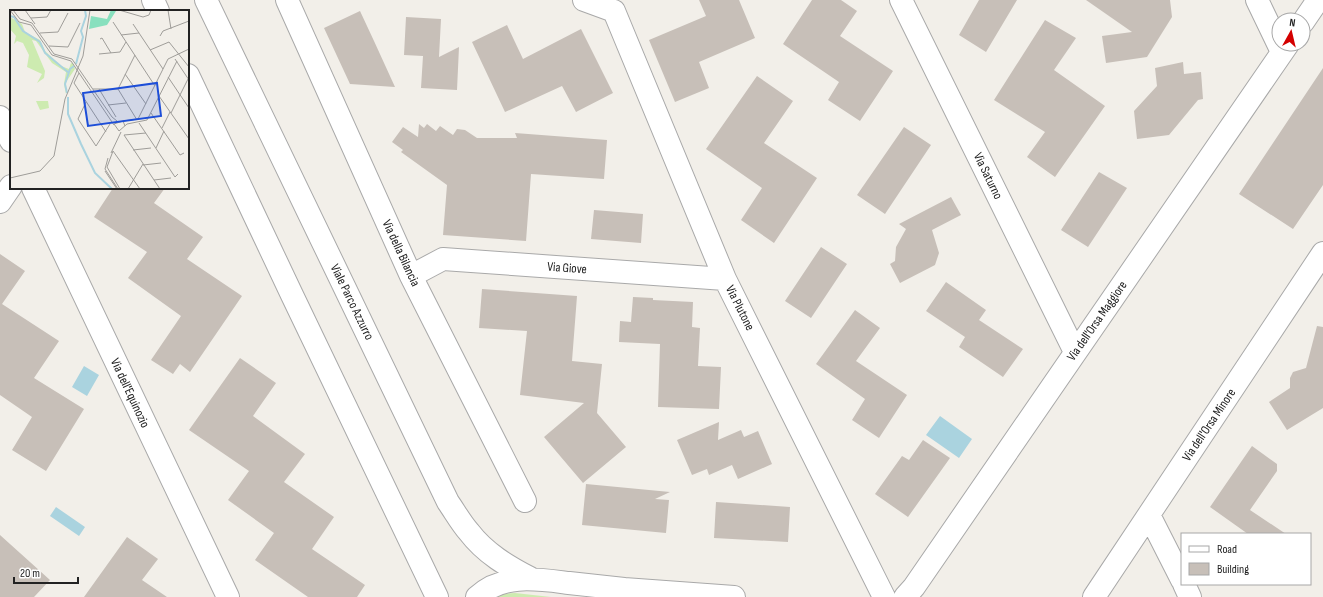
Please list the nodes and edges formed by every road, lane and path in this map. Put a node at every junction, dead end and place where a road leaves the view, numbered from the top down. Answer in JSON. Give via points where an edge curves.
{"nodes":[{"id":1,"x":153,"y":0,"type":"edge"},
{"id":2,"x":162,"y":0,"type":"edge"},
{"id":3,"x":206,"y":0,"type":"edge"},
{"id":4,"x":287,"y":0,"type":"edge"},
{"id":5,"x":584,"y":0,"type":"edge"},
{"id":6,"x":901,"y":0,"type":"edge"},
{"id":7,"x":1257,"y":0,"type":"edge"},
{"id":8,"x":1318,"y":0,"type":"edge"},
{"id":9,"x":619,"y":6,"type":"edge"},
{"id":10,"x":158,"y":10,"type":"edge"},
{"id":11,"x":159,"y":10,"type":"edge"},
{"id":12,"x":1310,"y":12,"type":"edge"},
{"id":13,"x":1271,"y":24,"type":"edge"},
{"id":14,"x":1282,"y":52,"type":"edge"},
{"id":15,"x":189,"y":77,"type":"edge"},
{"id":16,"x":0,"y":117,"type":"edge"},
{"id":17,"x":10,"y":139,"type":"edge"},
{"id":18,"x":10,"y":187,"type":"edge"},
{"id":19,"x":33,"y":189,"type":"edge"},
{"id":20,"x":0,"y":202,"type":"edge"},
{"id":21,"x":1323,"y":253,"type":"edge"},
{"id":22,"x":411,"y":276,"type":"junction"},
{"id":23,"x":726,"y":279,"type":"junction"},
{"id":24,"x":1075,"y":352,"type":"junction"},
{"id":25,"x":525,"y":501,"type":"dead end"},
{"id":26,"x":1149,"y":515,"type":"junction"},
{"id":27,"x":530,"y":578,"type":"junction"},
{"id":28,"x":1181,"y":578,"type":"edge"},
{"id":29,"x":1184,"y":585,"type":"edge"},
{"id":30,"x":628,"y":593,"type":"edge"},
{"id":31,"x":228,"y":597,"type":"edge"},
{"id":32,"x":437,"y":597,"type":"edge"},
{"id":33,"x":477,"y":597,"type":"edge"},
{"id":34,"x":734,"y":597,"type":"edge"},
{"id":35,"x":884,"y":597,"type":"edge"},
{"id":36,"x":905,"y":597,"type":"edge"},
{"id":37,"x":1094,"y":597,"type":"edge"},
{"id":38,"x":1190,"y":597,"type":"edge"}],
"edges":[{"from":1,"to":10,"type":"street"},
{"from":2,"to":11,"type":"street"},
{"from":3,"to":27,"type":"street","name":"Viale Parco Azzurro","via":[[448,502],[468,532],[482,547],[512,569]]},
{"from":4,"to":22,"type":"street","name":"Via della Bilancia"},
{"from":5,"to":9,"type":"street"},
{"from":6,"to":24,"type":"street","name":"Via Saturno"},
{"from":7,"to":13,"type":"street"},
{"from":8,"to":12,"type":"street"},
{"from":9,"to":23,"type":"street","name":"Via Plutone"},
{"from":14,"to":24,"type":"street","name":"Via dell'Orsa Maggiore"},
{"from":15,"to":32,"type":"street"},
{"from":16,"to":17,"type":"street"},
{"from":18,"to":20,"type":"street"},
{"from":19,"to":31,"type":"street","name":"Via dell'Equinozio"},
{"from":21,"to":26,"type":"street","name":"Via dell'Orsa Minore"},
{"from":22,"to":23,"type":"street","name":"Via Giove","via":[[443,259]]},
{"from":22,"to":25,"type":"street","name":"Via della Bilancia"},
{"from":23,"to":35,"type":"street","name":"Via Plutone"},
{"from":24,"to":36,"type":"street","name":"Via dell'Orsa Maggiore","via":[[914,588]]},
{"from":26,"to":28,"type":"street"},
{"from":26,"to":37,"type":"street","name":"Via dell'Orsa Minore"},
{"from":27,"to":30,"type":"street","name":"Viale Parco Azzurro"},
{"from":27,"to":33,"type":"street","name":"Viale Parco Azzurro","via":[[500,584],[485,590]]},
{"from":29,"to":38,"type":"street"},
{"from":30,"to":34,"type":"street"}]}
